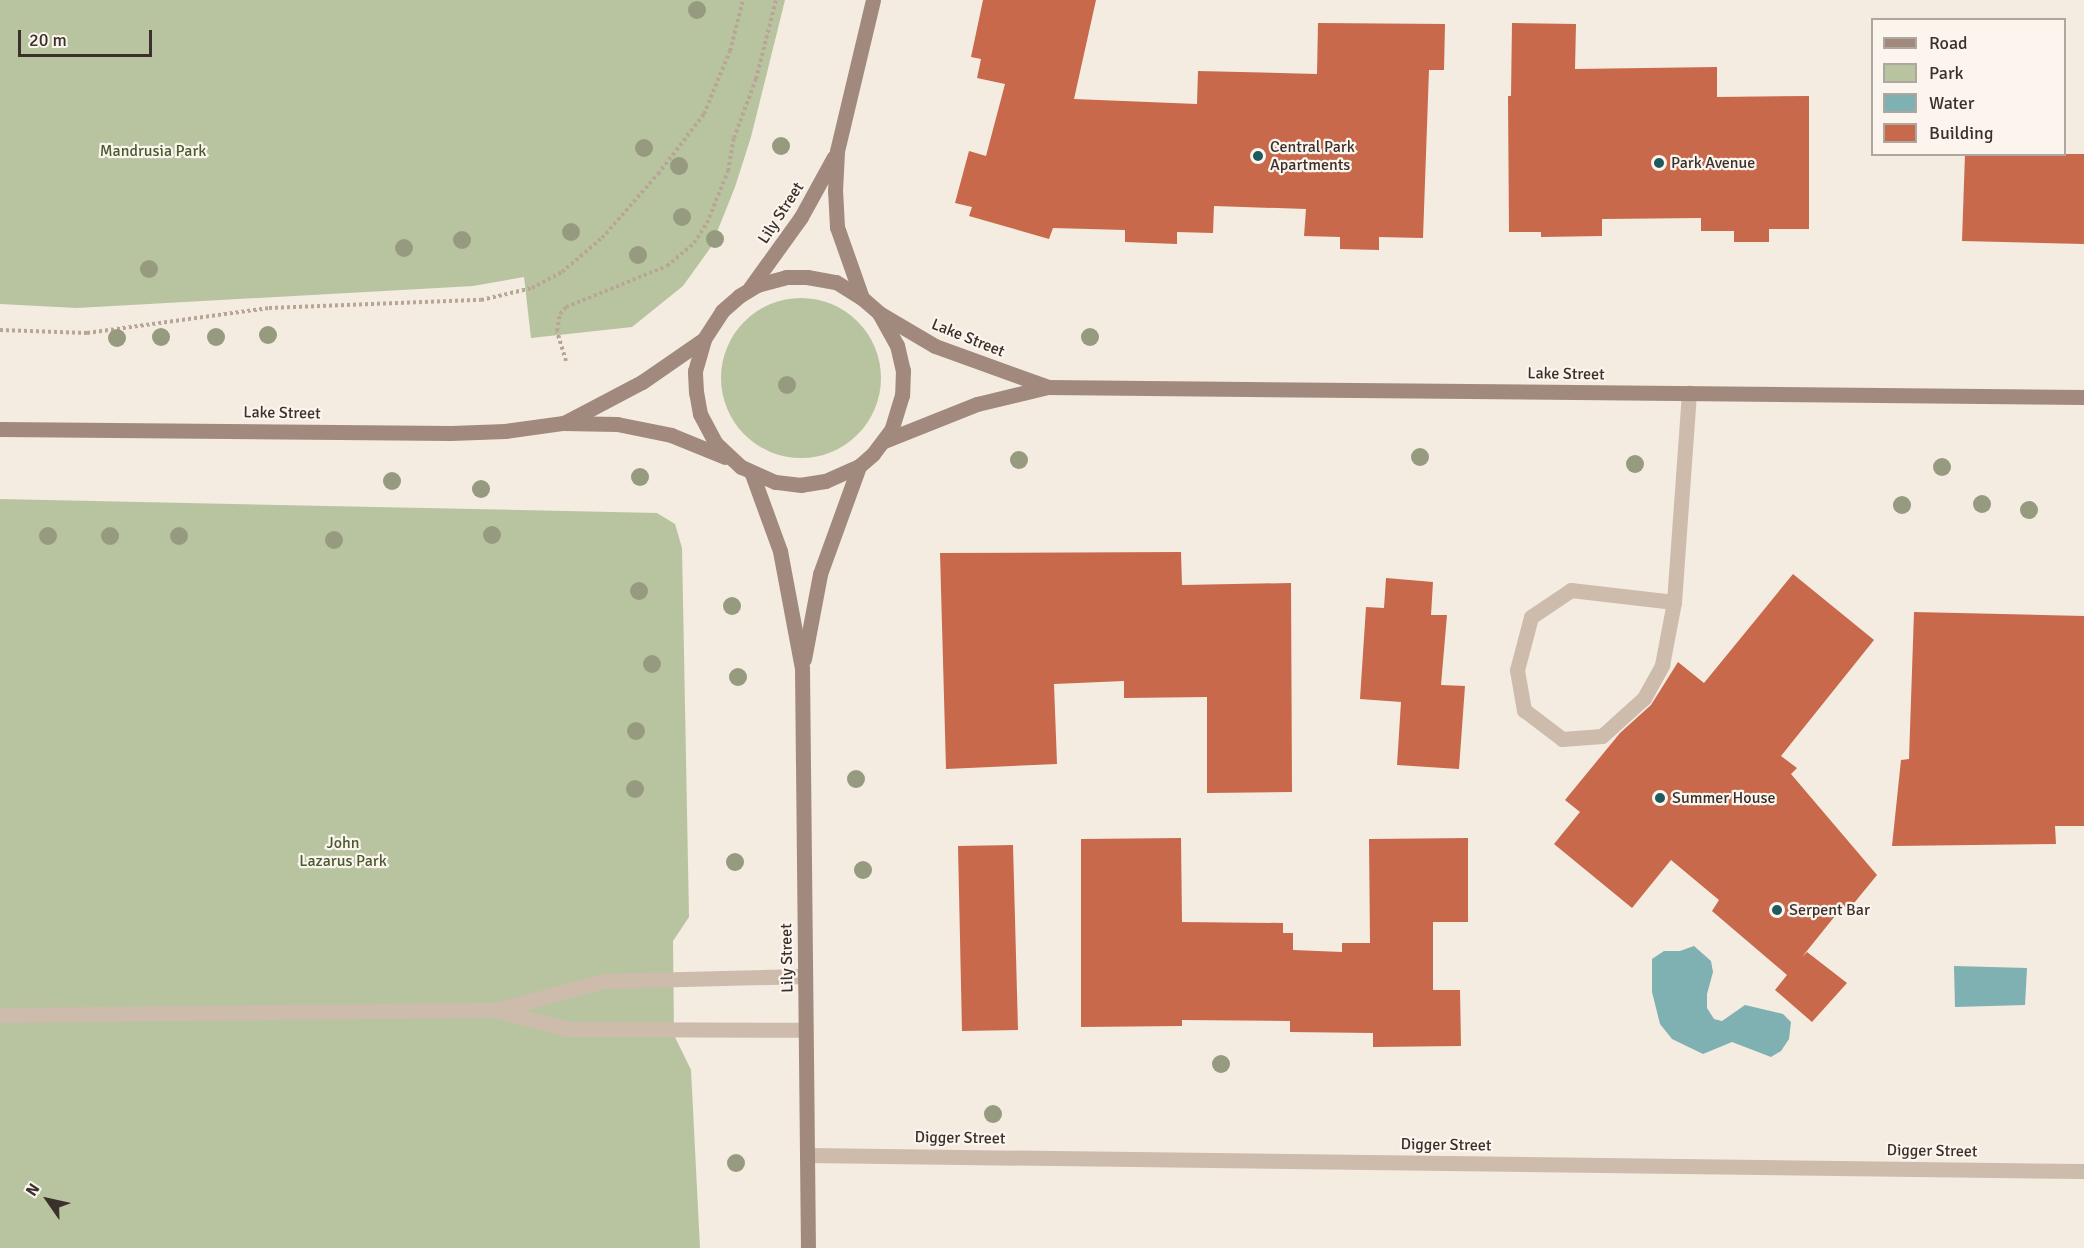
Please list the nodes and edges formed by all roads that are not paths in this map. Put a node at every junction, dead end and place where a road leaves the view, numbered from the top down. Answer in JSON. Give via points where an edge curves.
{"nodes":[{"id":1,"x":873,"y":0,"type":"edge"},
{"id":2,"x":837,"y":151,"type":"junction"},
{"id":3,"x":748,"y":290,"type":"junction"},
{"id":4,"x":862,"y":298,"type":"junction"},
{"id":5,"x":879,"y":313,"type":"junction"},
{"id":6,"x":704,"y":339,"type":"junction"},
{"id":7,"x":1048,"y":387,"type":"junction"},
{"id":8,"x":1689,"y":393,"type":"junction"},
{"id":9,"x":2084,"y":397,"type":"edge"},
{"id":10,"x":563,"y":423,"type":"junction"},
{"id":11,"x":0,"y":429,"type":"edge"},
{"id":12,"x":884,"y":441,"type":"junction"},
{"id":13,"x":731,"y":460,"type":"junction"},
{"id":14,"x":859,"y":466,"type":"junction"},
{"id":15,"x":752,"y":474,"type":"junction"},
{"id":16,"x":1674,"y":602,"type":"junction"},
{"id":17,"x":802,"y":668,"type":"junction"},
{"id":18,"x":805,"y":976,"type":"junction"},
{"id":19,"x":496,"y":1010,"type":"junction"},
{"id":20,"x":0,"y":1015,"type":"edge"},
{"id":21,"x":806,"y":1030,"type":"junction"},
{"id":22,"x":807,"y":1155,"type":"junction"},
{"id":23,"x":2084,"y":1171,"type":"edge"},
{"id":24,"x":808,"y":1248,"type":"edge"}],
"edges":[{"from":1,"to":2,"type":"main road","name":"Lily Street"},
{"from":2,"to":3,"type":"main road","name":"Lily Street","via":[[801,217]]},
{"from":2,"to":4,"type":"main road","name":"Lily Street","via":[[837,227]]},
{"from":3,"to":4,"type":"main road","via":[[786,277],[807,277],[836,282]]},
{"from":3,"to":6,"type":"main road","via":[[722,311]]},
{"from":4,"to":5,"type":"main road"},
{"from":5,"to":7,"type":"main road","name":"Lake Street","via":[[935,346]]},
{"from":5,"to":12,"type":"main road","via":[[897,345],[903,370],[900,407]]},
{"from":6,"to":10,"type":"main road","name":"Lake Street","via":[[642,382]]},
{"from":6,"to":13,"type":"main road","via":[[695,371],[697,404],[710,434]]},
{"from":7,"to":8,"type":"main road","name":"Lake Street"},
{"from":7,"to":12,"type":"main road","name":"Lake Street","via":[[977,404]]},
{"from":8,"to":9,"type":"main road","name":"Lake Street"},
{"from":8,"to":16,"type":"street"},
{"from":10,"to":11,"type":"main road","name":"Lake Street","via":[[505,432],[451,433]]},
{"from":10,"to":13,"type":"main road","name":"Lake Street","via":[[646,428]]},
{"from":12,"to":14,"type":"main road"},
{"from":13,"to":15,"type":"main road"},
{"from":14,"to":15,"type":"main road","via":[[837,478],[801,485]]},
{"from":14,"to":17,"type":"main road","name":"Lily Street","via":[[820,573]]},
{"from":15,"to":17,"type":"main road","name":"Lily Street","via":[[780,551]]},
{"from":16,"to":16,"type":"street","via":[[1662,665],[1644,698],[1602,736],[1562,739],[1524,710],[1517,670],[1531,617],[1571,590]]},
{"from":17,"to":18,"type":"main road","name":"Lily Street"},
{"from":18,"to":19,"type":"street","via":[[603,981]]},
{"from":18,"to":21,"type":"main road","name":"Lily Street"},
{"from":19,"to":20,"type":"street"},
{"from":19,"to":21,"type":"street","via":[[568,1029]]},
{"from":21,"to":22,"type":"main road","name":"Lily Street"},
{"from":22,"to":23,"type":"street","name":"Digger Street"},
{"from":22,"to":24,"type":"main road","name":"Lily Street"}]}
